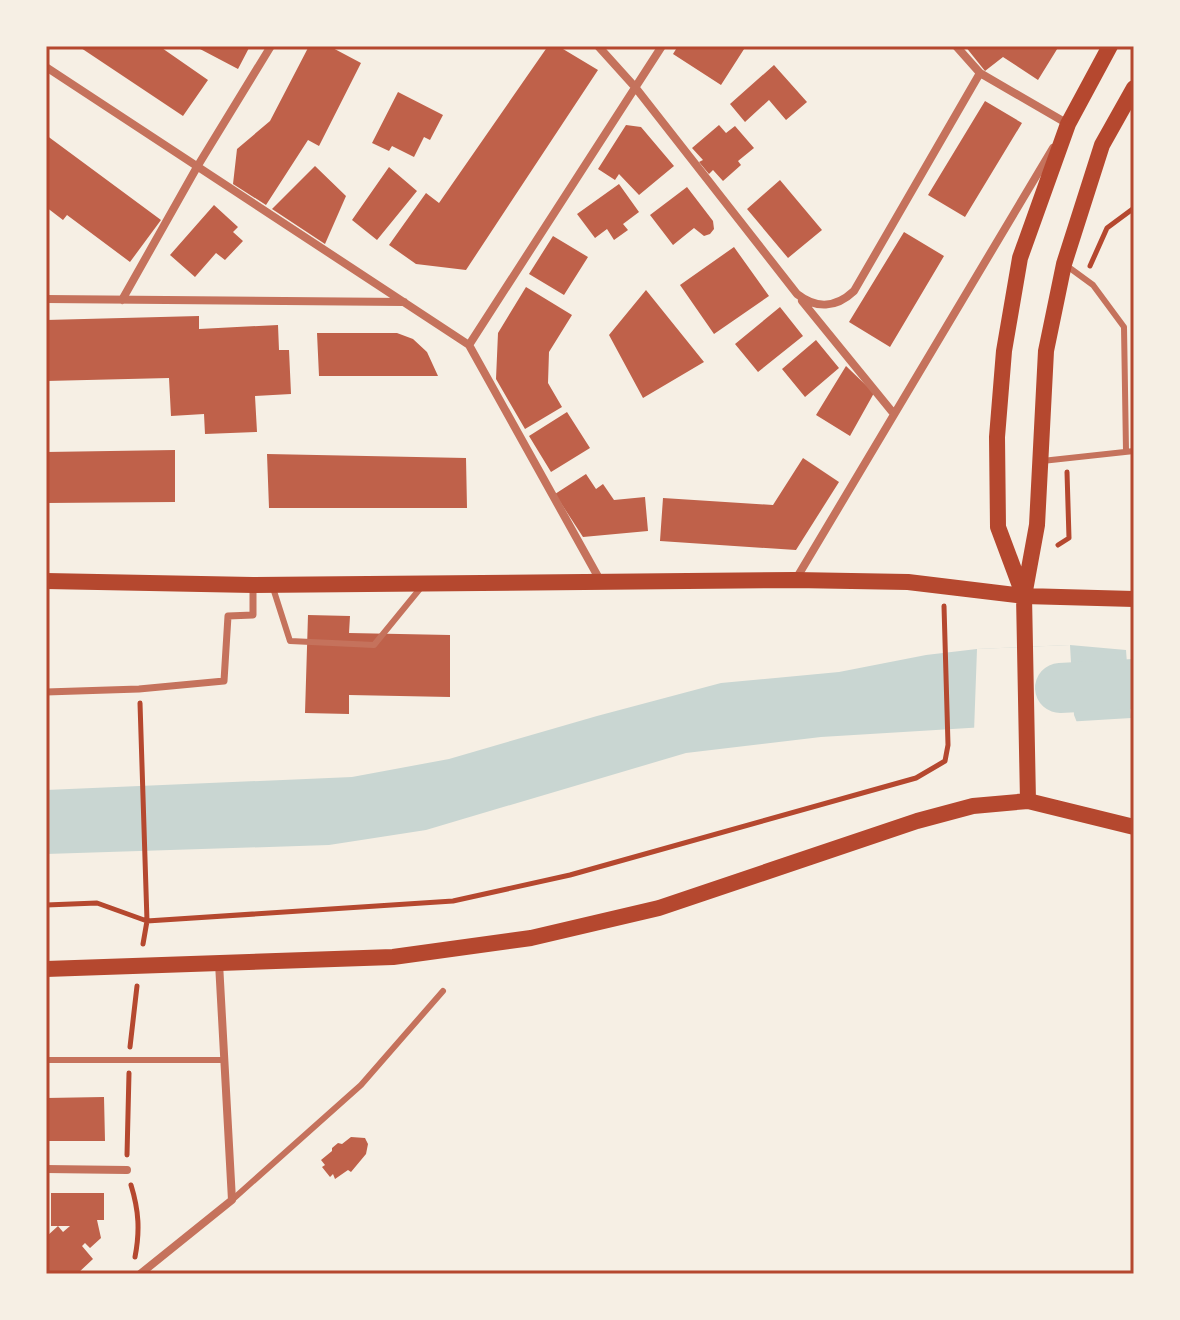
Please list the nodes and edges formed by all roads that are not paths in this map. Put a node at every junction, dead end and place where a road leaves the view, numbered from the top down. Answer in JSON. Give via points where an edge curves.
{"nodes":[{"id":1,"x":271,"y":46,"type":"edge"},
{"id":2,"x":598,"y":46,"type":"edge"},
{"id":3,"x":662,"y":46,"type":"edge"},
{"id":4,"x":956,"y":46,"type":"edge"},
{"id":5,"x":1110,"y":46,"type":"edge"},
{"id":6,"x":46,"y":67,"type":"edge"},
{"id":7,"x":980,"y":73,"type":"junction"},
{"id":8,"x":635,"y":87,"type":"junction"},
{"id":9,"x":1134,"y":88,"type":"edge"},
{"id":10,"x":1068,"y":124,"type":"junction"},
{"id":11,"x":197,"y":167,"type":"junction"},
{"id":12,"x":1064,"y":264,"type":"junction"},
{"id":13,"x":797,"y":294,"type":"junction"},
{"id":14,"x":46,"y":299,"type":"edge"},
{"id":15,"x":122,"y":300,"type":"junction"},
{"id":16,"x":404,"y":302,"type":"junction"},
{"id":17,"x":469,"y":345,"type":"junction"},
{"id":18,"x":894,"y":414,"type":"junction"},
{"id":19,"x":1130,"y":451,"type":"edge"},
{"id":20,"x":1040,"y":461,"type":"junction"},
{"id":21,"x":795,"y":580,"type":"junction"},
{"id":22,"x":46,"y":581,"type":"edge"},
{"id":23,"x":601,"y":582,"type":"junction"},
{"id":24,"x":425,"y":583,"type":"junction"},
{"id":25,"x":253,"y":585,"type":"junction"},
{"id":26,"x":271,"y":585,"type":"junction"},
{"id":27,"x":1024,"y":596,"type":"junction"},
{"id":28,"x":1134,"y":599,"type":"edge"},
{"id":29,"x":46,"y":692,"type":"edge"},
{"id":30,"x":1028,"y":801,"type":"junction"},
{"id":31,"x":1134,"y":827,"type":"edge"},
{"id":32,"x":219,"y":962,"type":"junction"},
{"id":33,"x":46,"y":969,"type":"edge"},
{"id":34,"x":443,"y":991,"type":"dead end"},
{"id":35,"x":46,"y":1060,"type":"edge"},
{"id":36,"x":225,"y":1060,"type":"junction"},
{"id":37,"x":46,"y":1169,"type":"edge"},
{"id":38,"x":127,"y":1170,"type":"road end"},
{"id":39,"x":232,"y":1200,"type":"junction"},
{"id":40,"x":140,"y":1274,"type":"edge"}],
"edges":[{"from":1,"to":11,"type":"street"},
{"from":2,"to":8,"type":"street"},
{"from":3,"to":8,"type":"street"},
{"from":4,"to":7,"type":"street"},
{"from":5,"to":10,"type":"main road"},
{"from":6,"to":11,"type":"street"},
{"from":7,"to":10,"type":"street"},
{"from":7,"to":13,"type":"street","via":[[854,291],[827,305]]},
{"from":8,"to":13,"type":"street"},
{"from":8,"to":17,"type":"street"},
{"from":9,"to":12,"type":"main road","via":[[1102,145]]},
{"from":10,"to":18,"type":"street"},
{"from":10,"to":27,"type":"main road","via":[[1020,258],[1004,351],[997,437],[998,527]]},
{"from":11,"to":15,"type":"street"},
{"from":11,"to":16,"type":"street"},
{"from":12,"to":19,"type":"lane","via":[[1093,285],[1124,327]]},
{"from":12,"to":20,"type":"main road","via":[[1046,351]]},
{"from":13,"to":18,"type":"street"},
{"from":14,"to":15,"type":"street"},
{"from":15,"to":16,"type":"street"},
{"from":16,"to":17,"type":"street"},
{"from":17,"to":23,"type":"street"},
{"from":18,"to":21,"type":"street"},
{"from":19,"to":20,"type":"lane"},
{"from":20,"to":27,"type":"main road","via":[[1037,525]]},
{"from":21,"to":23,"type":"main road"},
{"from":21,"to":27,"type":"main road","via":[[908,582]]},
{"from":22,"to":25,"type":"main road"},
{"from":23,"to":24,"type":"main road"},
{"from":24,"to":26,"type":"main road"},
{"from":24,"to":26,"type":"lane","via":[[374,645],[290,641]]},
{"from":25,"to":26,"type":"main road"},
{"from":25,"to":29,"type":"street","via":[[253,615],[228,616],[224,681]]},
{"from":27,"to":28,"type":"main road"},
{"from":27,"to":30,"type":"main road"},
{"from":30,"to":31,"type":"main road"},
{"from":30,"to":32,"type":"main road","via":[[973,806],[917,821],[659,908],[531,938],[393,957]]},
{"from":32,"to":33,"type":"main road"},
{"from":32,"to":36,"type":"street"},
{"from":34,"to":39,"type":"lane","via":[[361,1085]]},
{"from":35,"to":36,"type":"lane"},
{"from":36,"to":39,"type":"street"},
{"from":37,"to":38,"type":"street"},
{"from":39,"to":40,"type":"street"}]}
